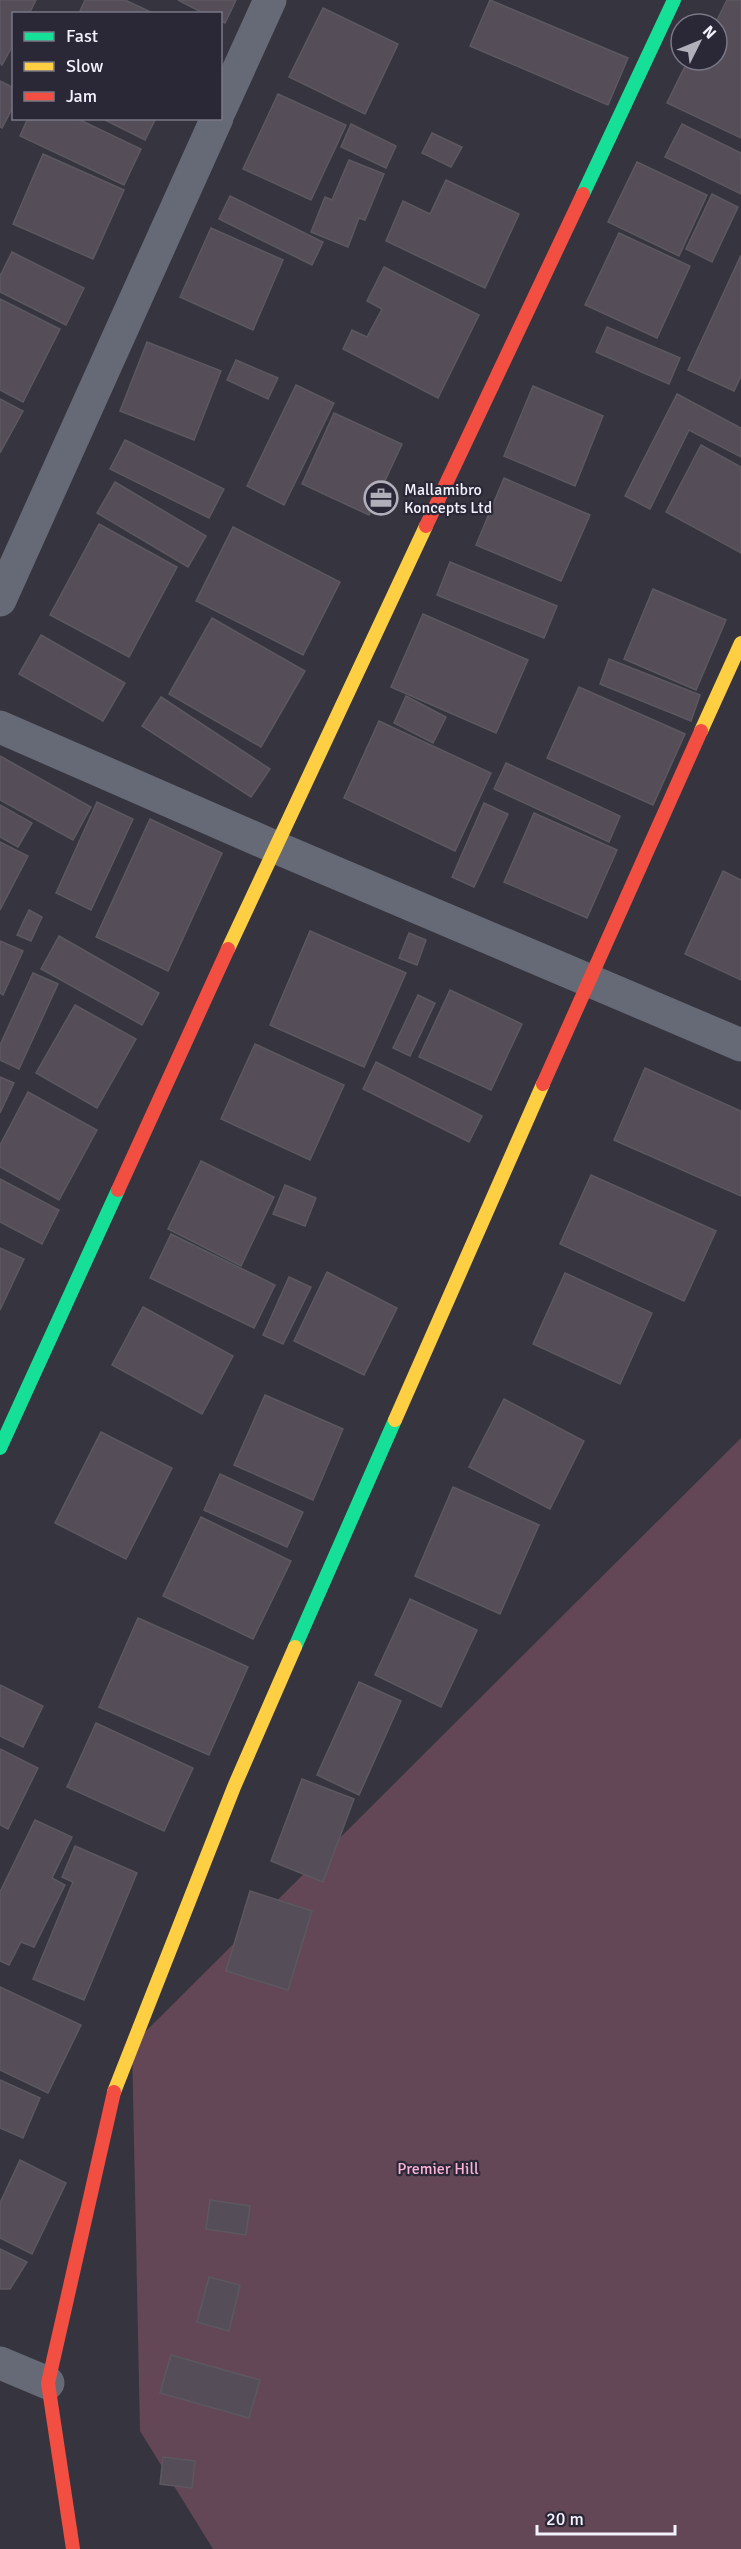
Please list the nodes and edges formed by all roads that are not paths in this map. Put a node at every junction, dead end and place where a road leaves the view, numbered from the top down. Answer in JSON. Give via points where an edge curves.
{"nodes":[{"id":1,"x":270,"y":0,"type":"edge"},
{"id":2,"x":674,"y":0,"type":"edge"},
{"id":3,"x":222,"y":106,"type":"edge"},
{"id":4,"x":216,"y":120,"type":"edge"},
{"id":5,"x":0,"y":600,"type":"edge"},
{"id":6,"x":741,"y":643,"type":"edge"},
{"id":7,"x":0,"y":727,"type":"edge"},
{"id":8,"x":275,"y":847,"type":"junction"},
{"id":9,"x":588,"y":981,"type":"junction"},
{"id":10,"x":741,"y":1045,"type":"edge"},
{"id":11,"x":0,"y":1448,"type":"edge"},
{"id":12,"x":0,"y":2363,"type":"edge"},
{"id":13,"x":48,"y":2383,"type":"junction"},
{"id":14,"x":73,"y":2549,"type":"edge"}],
"edges":[{"from":1,"to":3,"type":"street"},
{"from":2,"to":8,"type":"street"},
{"from":4,"to":5,"type":"street"},
{"from":6,"to":9,"type":"street"},
{"from":7,"to":8,"type":"street"},
{"from":8,"to":9,"type":"street"},
{"from":8,"to":11,"type":"street"},
{"from":9,"to":10,"type":"street"},
{"from":9,"to":13,"type":"street","via":[[234,1787],[115,2087]]},
{"from":12,"to":13,"type":"street"},
{"from":13,"to":14,"type":"street"}]}
